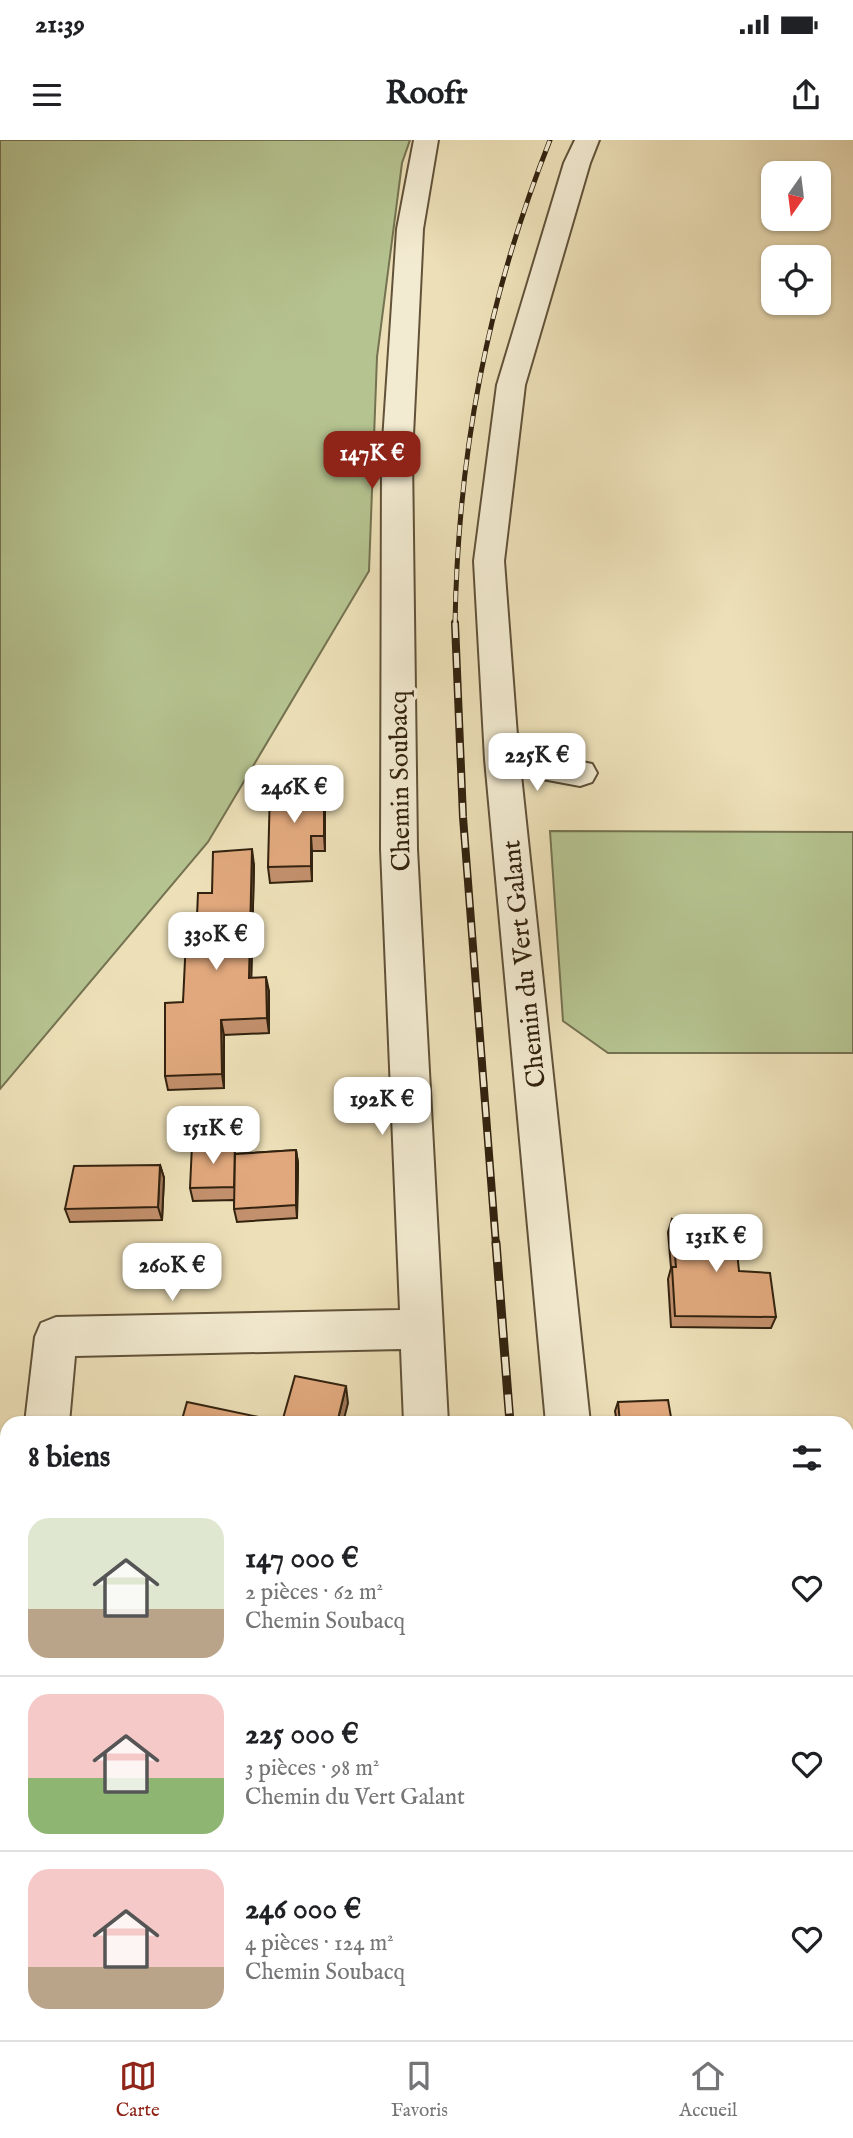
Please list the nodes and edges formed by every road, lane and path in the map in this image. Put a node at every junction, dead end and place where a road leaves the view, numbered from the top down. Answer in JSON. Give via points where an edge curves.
{"nodes":[{"id":1,"x":426,"y":140,"type":"edge"},
{"id":2,"x":587,"y":140,"type":"edge"},
{"id":3,"x":502,"y":759,"type":"junction"},
{"id":4,"x":580,"y":773,"type":"dead end"},
{"id":5,"x":421,"y":1329,"type":"junction"},
{"id":6,"x":48,"y":1416,"type":"edge"},
{"id":7,"x":426,"y":1416,"type":"edge"},
{"id":8,"x":567,"y":1416,"type":"edge"}],
"edges":[{"from":1,"to":5,"type":"street","name":"Chemin Soubacq","via":[[410,229],[397,456],[399,849]]},
{"from":2,"to":3,"type":"street","name":"Chemin du Vert Galant","via":[[511,384],[489,561]]},
{"from":3,"to":4,"type":"street"},
{"from":3,"to":8,"type":"street","name":"Chemin du Vert Galant"},
{"from":5,"to":6,"type":"street","via":[[56,1336]]},
{"from":5,"to":7,"type":"street","name":"Chemin Soubacq"}]}
